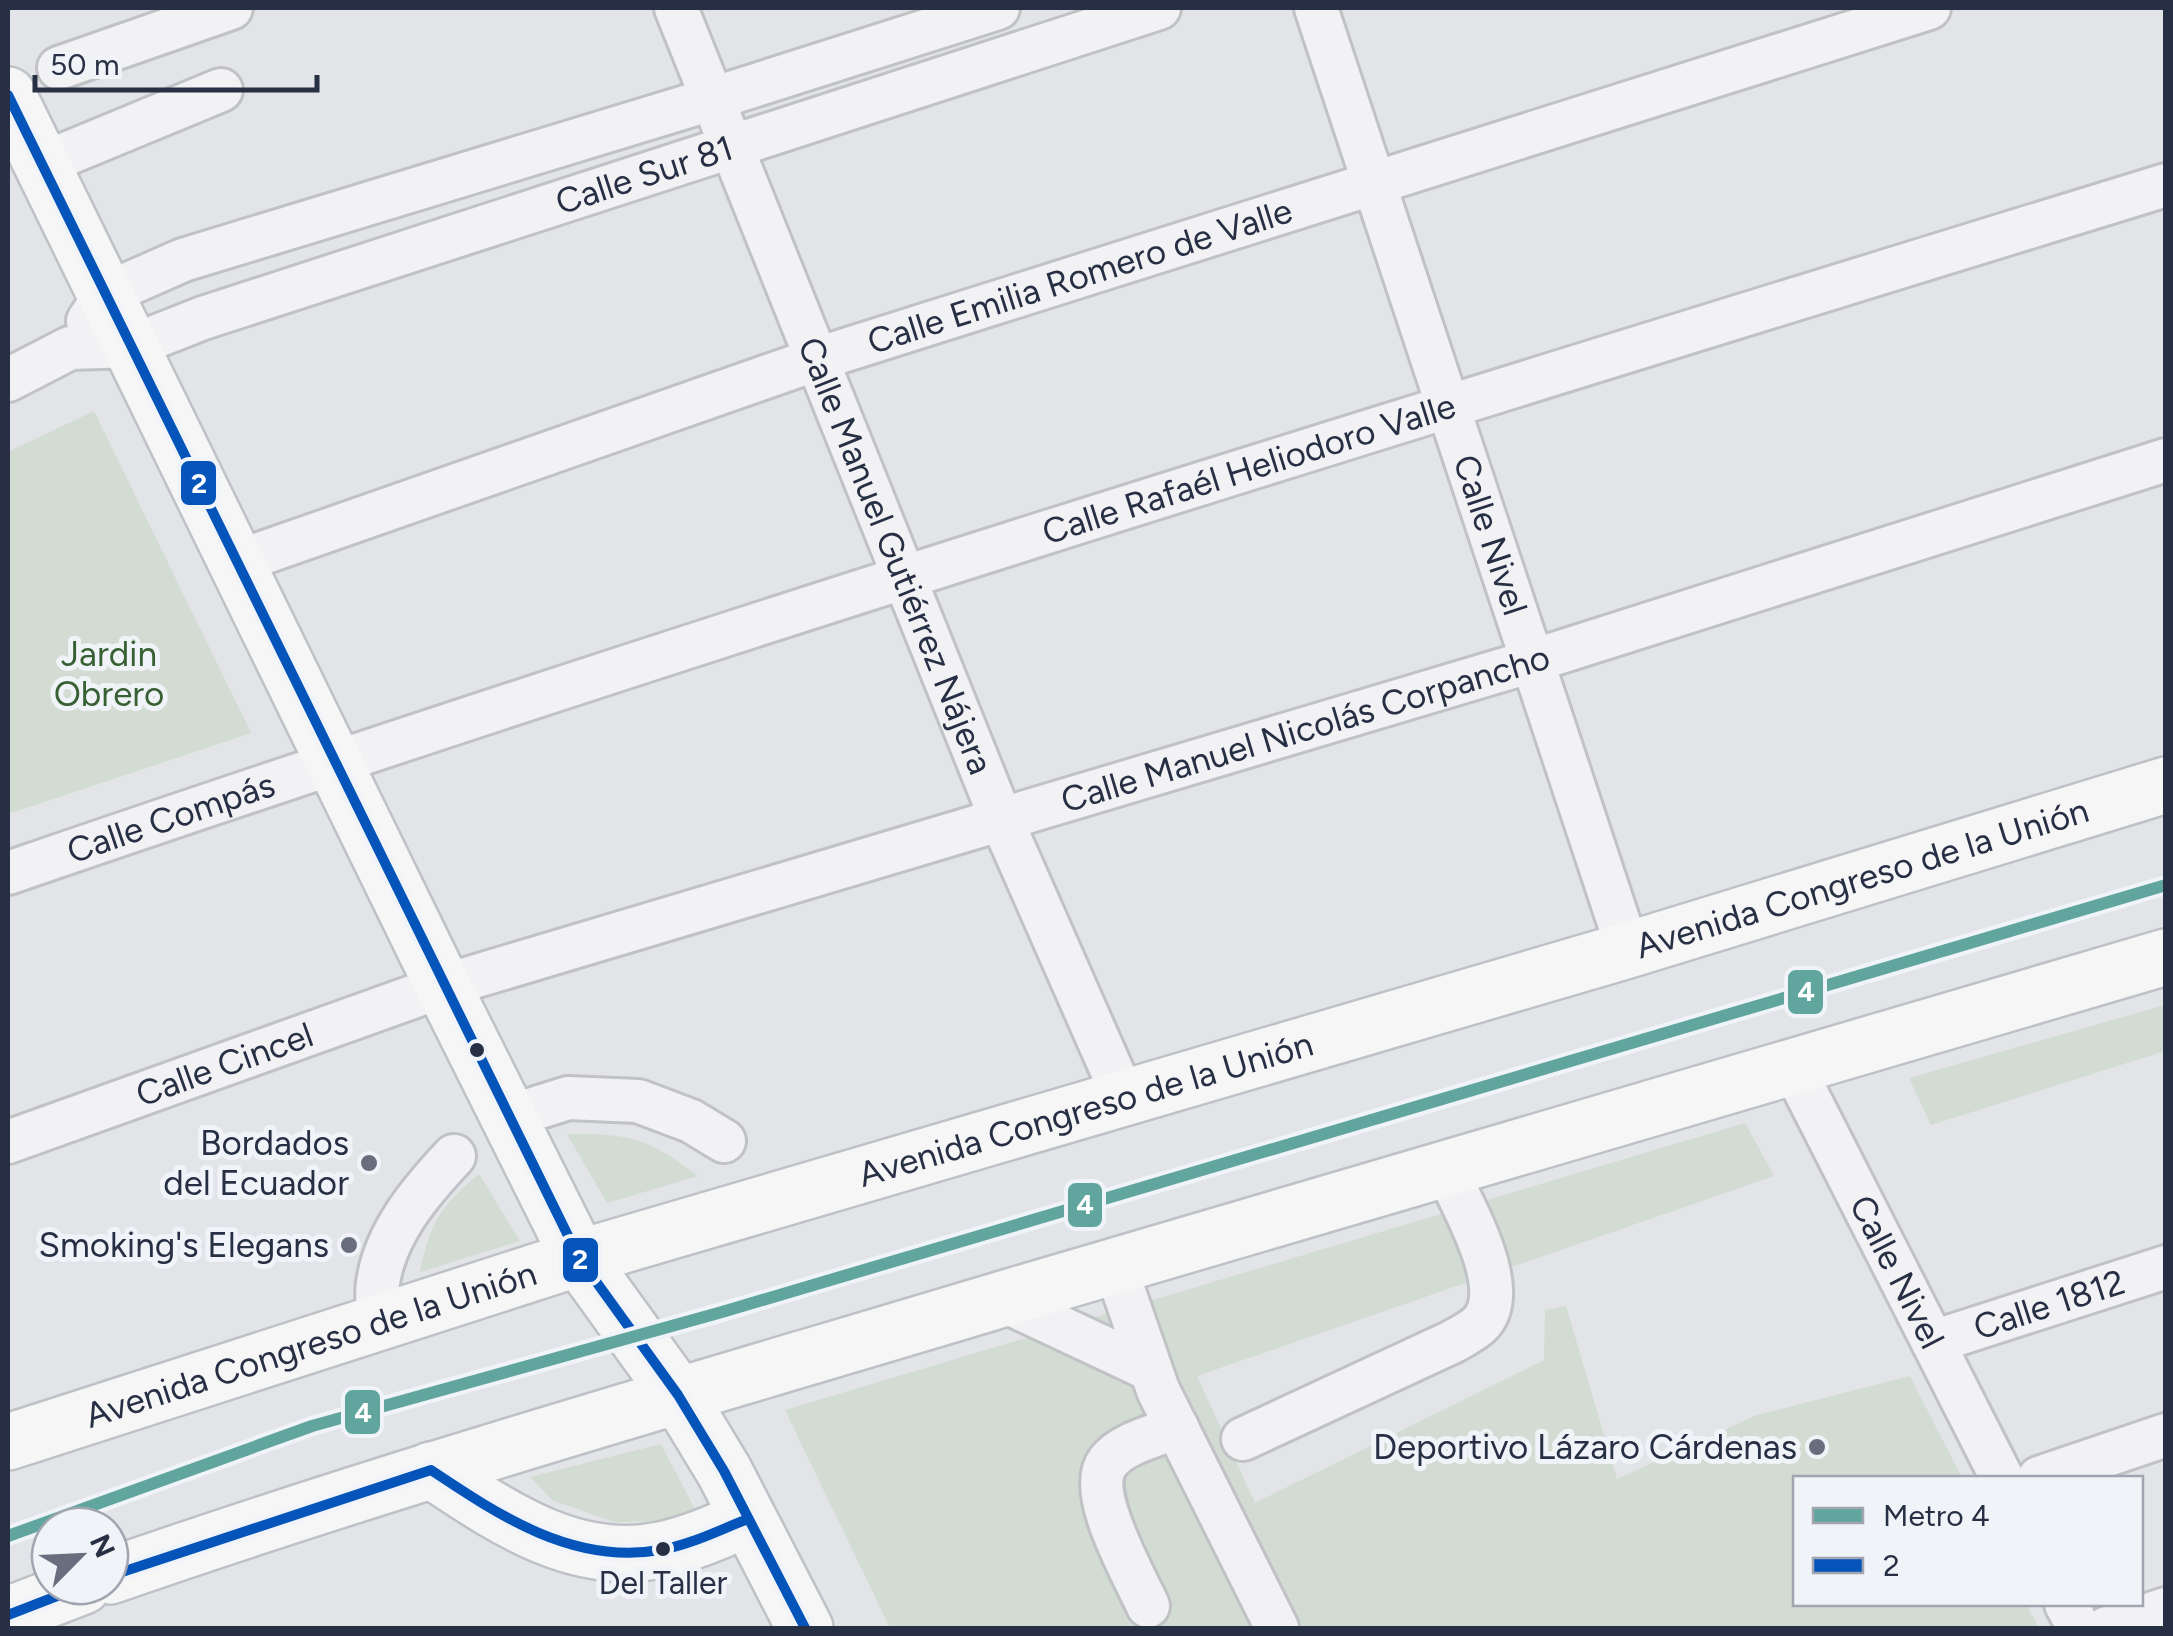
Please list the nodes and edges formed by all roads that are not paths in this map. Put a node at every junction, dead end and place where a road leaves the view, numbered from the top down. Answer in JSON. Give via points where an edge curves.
{"nodes":[{"id":1,"x":231,"y":8,"type":"edge"},
{"id":2,"x":676,"y":8,"type":"edge"},
{"id":3,"x":998,"y":8,"type":"edge"},
{"id":4,"x":1159,"y":8,"type":"edge"},
{"id":5,"x":1316,"y":8,"type":"edge"},
{"id":6,"x":1930,"y":8,"type":"edge"},
{"id":7,"x":59,"y":68,"type":"dead end"},
{"id":8,"x":221,"y":90,"type":"dead end"},
{"id":9,"x":8,"y":95,"type":"edge"},
{"id":10,"x":715,"y":98,"type":"junction"},
{"id":11,"x":730,"y":144,"type":"junction"},
{"id":12,"x":42,"y":164,"type":"junction"},
{"id":13,"x":1374,"y":182,"type":"junction"},
{"id":14,"x":2166,"y":185,"type":"edge"},
{"id":15,"x":106,"y":294,"type":"junction"},
{"id":16,"x":132,"y":346,"type":"junction"},
{"id":17,"x":70,"y":348,"type":"junction"},
{"id":18,"x":817,"y":359,"type":"junction"},
{"id":19,"x":8,"y":380,"type":"edge"},
{"id":20,"x":1448,"y":406,"type":"junction"},
{"id":21,"x":2166,"y":460,"type":"edge"},
{"id":22,"x":237,"y":562,"type":"junction"},
{"id":23,"x":902,"y":578,"type":"junction"},
{"id":24,"x":1532,"y":661,"type":"junction"},
{"id":25,"x":334,"y":761,"type":"junction"},
{"id":26,"x":2166,"y":785,"type":"edge"},
{"id":27,"x":1002,"y":822,"type":"junction"},
{"id":28,"x":8,"y":873,"type":"edge"},
{"id":29,"x":1628,"y":950,"type":"junction"},
{"id":30,"x":2166,"y":957,"type":"edge"},
{"id":31,"x":443,"y":986,"type":"junction"},
{"id":32,"x":1792,"y":1064,"type":"junction"},
{"id":33,"x":1124,"y":1098,"type":"junction"},
{"id":34,"x":508,"y":1117,"type":"junction"},
{"id":35,"x":724,"y":1141,"type":"dead end"},
{"id":36,"x":8,"y":1142,"type":"edge"},
{"id":37,"x":454,"y":1156,"type":"dead end"},
{"id":38,"x":1445,"y":1167,"type":"junction"},
{"id":39,"x":580,"y":1258,"type":"junction"},
{"id":40,"x":1115,"y":1266,"type":"junction"},
{"id":41,"x":2166,"y":1267,"type":"edge"},
{"id":42,"x":1002,"y":1300,"type":"junction"},
{"id":43,"x":378,"y":1322,"type":"junction"},
{"id":44,"x":1933,"y":1342,"type":"junction"},
{"id":45,"x":1149,"y":1369,"type":"junction"},
{"id":46,"x":678,"y":1395,"type":"junction"},
{"id":47,"x":1177,"y":1427,"type":"junction"},
{"id":48,"x":2166,"y":1435,"type":"edge"},
{"id":49,"x":1243,"y":1439,"type":"dead end"},
{"id":50,"x":8,"y":1442,"type":"edge"},
{"id":51,"x":431,"y":1470,"type":"junction"},
{"id":52,"x":2001,"y":1476,"type":"edge"},
{"id":53,"x":2045,"y":1476,"type":"edge"},
{"id":54,"x":748,"y":1519,"type":"junction"},
{"id":55,"x":130,"y":1569,"type":"edge"},
{"id":56,"x":1148,"y":1606,"type":"dead end"},
{"id":57,"x":2067,"y":1606,"type":"edge"},
{"id":58,"x":2166,"y":1609,"type":"edge"},
{"id":59,"x":804,"y":1628,"type":"edge"},
{"id":60,"x":1277,"y":1628,"type":"edge"},
{"id":61,"x":2079,"y":1628,"type":"edge"},
{"id":62,"x":2107,"y":1628,"type":"edge"}],
"edges":[{"from":1,"to":7,"type":"street"},
{"from":2,"to":10,"type":"street","name":"Calle Manuel Gutiérrez Nájera"},
{"from":3,"to":10,"type":"street","name":"Calle Sur 81"},
{"from":4,"to":11,"type":"street","name":"Calle Sur 81"},
{"from":5,"to":13,"type":"street","name":"Calle Nivel"},
{"from":6,"to":13,"type":"street","name":"Calle Emilia Romero de Valle"},
{"from":8,"to":12,"type":"street"},
{"from":9,"to":12,"type":"main road"},
{"from":10,"to":11,"type":"street","name":"Calle Manuel Gutiérrez Nájera"},
{"from":10,"to":15,"type":"street","name":"Calle Sur 81","via":[[182,260]]},
{"from":11,"to":16,"type":"street","name":"Calle Sur 81"},
{"from":11,"to":18,"type":"street","name":"Calle Manuel Gutiérrez Nájera"},
{"from":12,"to":15,"type":"main road"},
{"from":13,"to":18,"type":"street","name":"Calle Emilia Romero de Valle"},
{"from":13,"to":20,"type":"street","name":"Calle Nivel"},
{"from":14,"to":20,"type":"street","name":"Calle Rafaél Heliodoro Valle"},
{"from":15,"to":16,"type":"main road"},
{"from":15,"to":17,"type":"street"},
{"from":16,"to":17,"type":"street","name":"Calle Sur 81"},
{"from":16,"to":22,"type":"main road"},
{"from":17,"to":19,"type":"street"},
{"from":18,"to":22,"type":"street","name":"Calle Emilia Romero de Valle"},
{"from":18,"to":23,"type":"street","name":"Calle Manuel Gutiérrez Nájera"},
{"from":20,"to":23,"type":"street","name":"Calle Rafaél Heliodoro Valle"},
{"from":20,"to":24,"type":"street","name":"Calle Nivel"},
{"from":21,"to":24,"type":"street","name":"Calle Manuel Nicolás Corpancho"},
{"from":22,"to":25,"type":"main road"},
{"from":23,"to":25,"type":"street","name":"Calle Rafaél Heliodoro Valle"},
{"from":23,"to":27,"type":"street","name":"Calle Manuel Gutiérrez Nájera"},
{"from":24,"to":27,"type":"street","name":"Calle Manuel Nicolás Corpancho"},
{"from":24,"to":29,"type":"street","name":"Calle Nivel"},
{"from":25,"to":28,"type":"street","name":"Calle Compás"},
{"from":25,"to":31,"type":"main road"},
{"from":26,"to":29,"type":"main road","name":"Avenida Congreso de la Unión"},
{"from":27,"to":31,"type":"street","name":"Calle Manuel Nicolás Corpancho"},
{"from":27,"to":33,"type":"street","name":"Calle Manuel Gutiérrez Nájera"},
{"from":29,"to":33,"type":"main road","name":"Avenida Congreso de la Unión"},
{"from":30,"to":32,"type":"main road"},
{"from":31,"to":34,"type":"main road"},
{"from":31,"to":36,"type":"street","name":"Calle Cincel"},
{"from":32,"to":38,"type":"main road"},
{"from":32,"to":44,"type":"street","name":"Calle Nivel"},
{"from":33,"to":39,"type":"main road","name":"Avenida Congreso de la Unión"},
{"from":34,"to":35,"type":"street","via":[[568,1098],[638,1101]]},
{"from":34,"to":39,"type":"main road"},
{"from":37,"to":43,"type":"street","via":[[398,1224],[378,1280]]},
{"from":38,"to":40,"type":"main road"},
{"from":38,"to":49,"type":"street","via":[[1490,1269],[1493,1297],[1481,1323]]},
{"from":39,"to":43,"type":"main road","name":"Avenida Congreso de la Unión"},
{"from":39,"to":46,"type":"main road"},
{"from":40,"to":42,"type":"main road"},
{"from":40,"to":45,"type":"street"},
{"from":41,"to":44,"type":"street","name":"Calle 1812"},
{"from":42,"to":45,"type":"street"},
{"from":42,"to":46,"type":"main road"},
{"from":43,"to":50,"type":"main road","name":"Avenida Congreso de la Unión"},
{"from":44,"to":52,"type":"street","name":"Calle Nivel"},
{"from":45,"to":47,"type":"street"},
{"from":46,"to":51,"type":"main road"},
{"from":46,"to":54,"type":"main road"},
{"from":47,"to":56,"type":"street","via":[[1124,1449],[1107,1462],[1099,1481]]},
{"from":47,"to":60,"type":"street"},
{"from":48,"to":53,"type":"street"},
{"from":51,"to":54,"type":"main road","via":[[527,1530],[615,1554],[657,1551]]},
{"from":51,"to":55,"type":"main road"},
{"from":54,"to":59,"type":"main road"},
{"from":57,"to":61,"type":"street"},
{"from":58,"to":62,"type":"street"}]}
